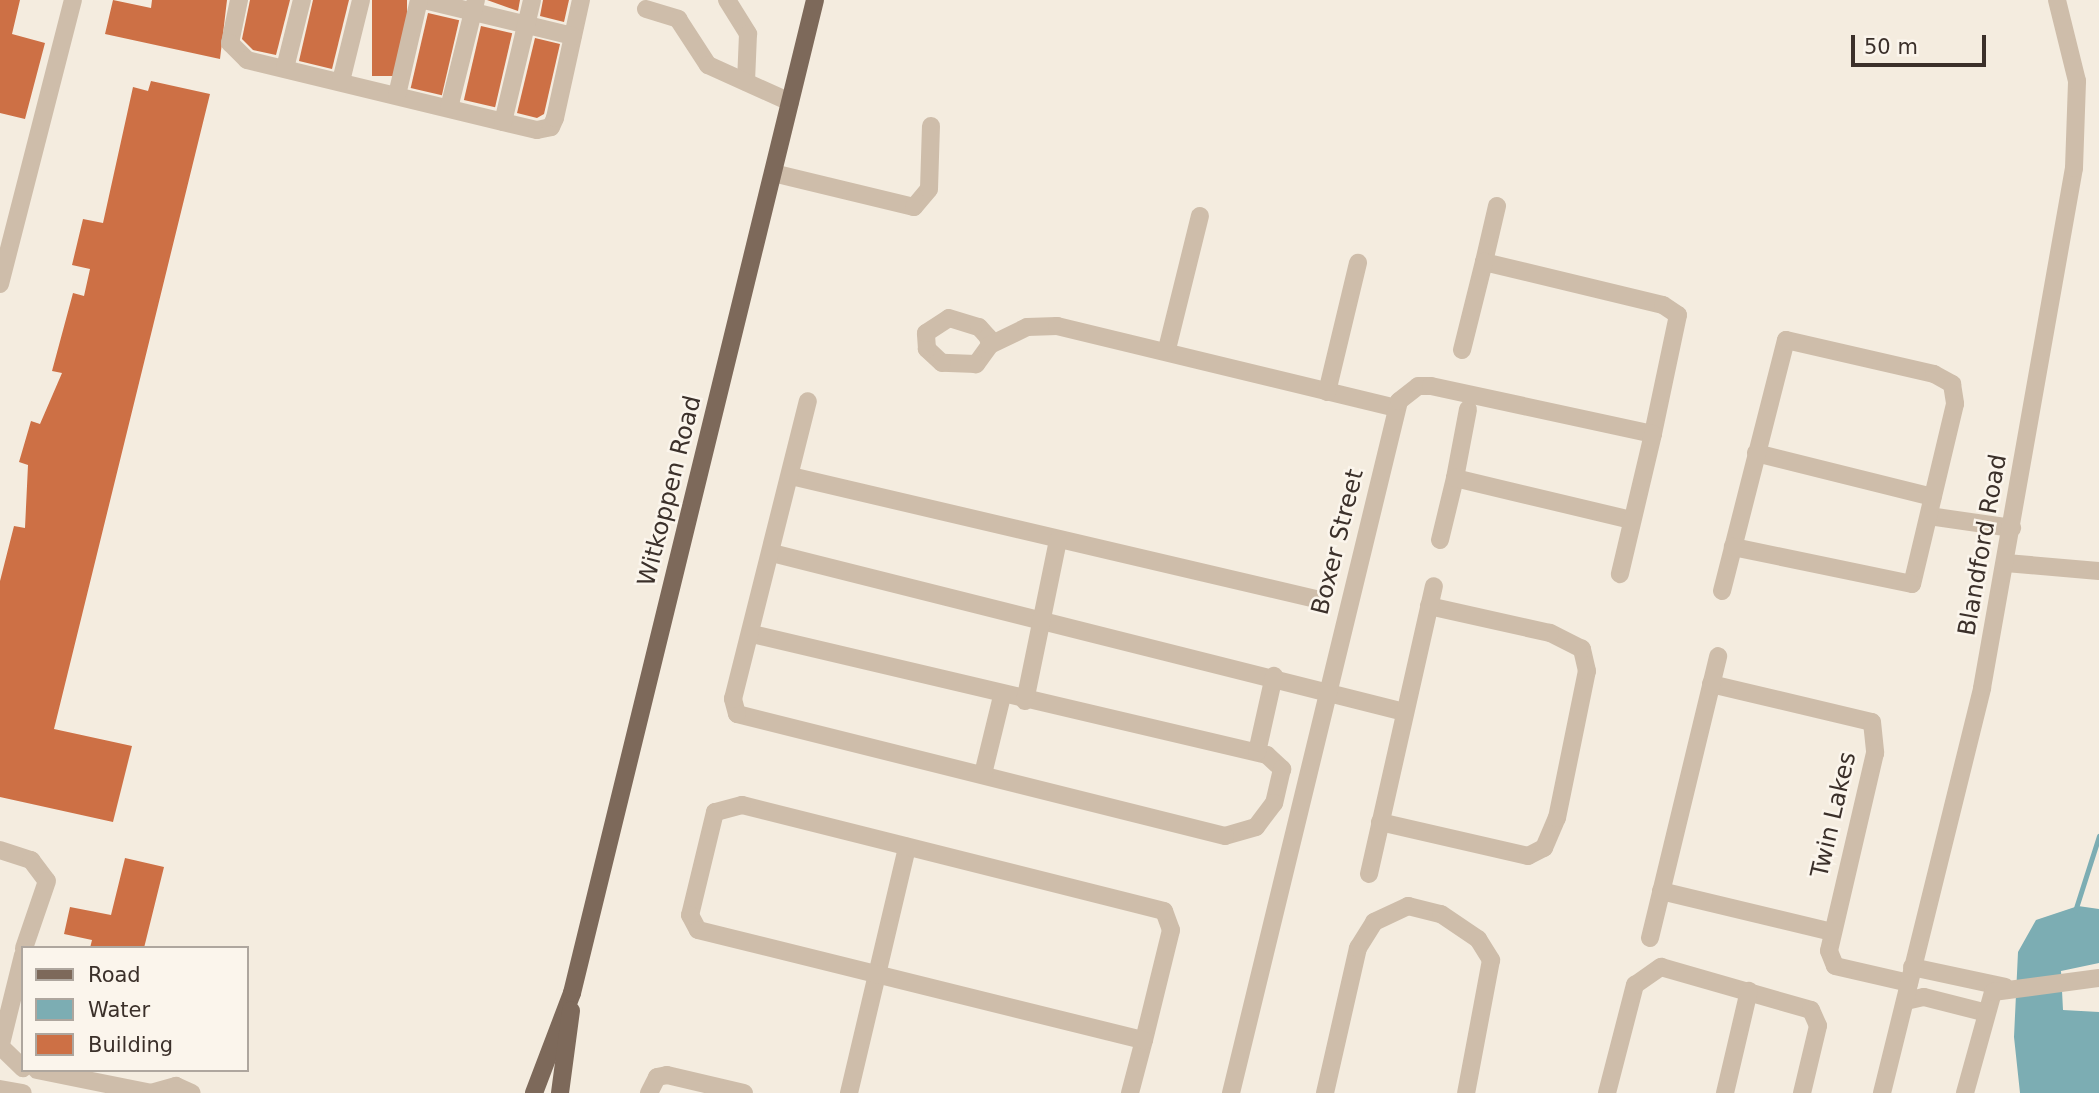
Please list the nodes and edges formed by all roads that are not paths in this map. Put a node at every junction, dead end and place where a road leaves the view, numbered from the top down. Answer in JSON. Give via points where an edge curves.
{"nodes":[{"id":1,"x":74,"y":0,"type":"edge"},
{"id":2,"x":239,"y":0,"type":"edge"},
{"id":3,"x":302,"y":0,"type":"edge"},
{"id":4,"x":361,"y":0,"type":"edge"},
{"id":5,"x":421,"y":0,"type":"edge"},
{"id":6,"x":532,"y":0,"type":"edge"},
{"id":7,"x":581,"y":0,"type":"edge"},
{"id":8,"x":727,"y":0,"type":"edge"},
{"id":9,"x":815,"y":0,"type":"edge"},
{"id":10,"x":2057,"y":0,"type":"edge"},
{"id":11,"x":475,"y":6,"type":"edge"},
{"id":12,"x":646,"y":9,"type":"dead end"},
{"id":13,"x":526,"y":25,"type":"junction"},
{"id":14,"x":573,"y":36,"type":"junction"},
{"id":15,"x":285,"y":68,"type":"junction"},
{"id":16,"x":341,"y":81,"type":"junction"},
{"id":17,"x":746,"y":82,"type":"junction"},
{"id":18,"x":397,"y":95,"type":"junction"},
{"id":19,"x":790,"y":102,"type":"junction"},
{"id":20,"x":449,"y":108,"type":"junction"},
{"id":21,"x":503,"y":122,"type":"junction"},
{"id":22,"x":931,"y":126,"type":"dead end"},
{"id":23,"x":773,"y":173,"type":"junction"},
{"id":24,"x":1497,"y":206,"type":"dead end"},
{"id":25,"x":1200,"y":216,"type":"dead end"},
{"id":26,"x":1484,"y":262,"type":"junction"},
{"id":27,"x":1358,"y":263,"type":"dead end"},
{"id":28,"x":0,"y":284,"type":"edge"},
{"id":29,"x":990,"y":345,"type":"dead end"},
{"id":30,"x":1167,"y":349,"type":"junction"},
{"id":31,"x":1462,"y":350,"type":"dead end"},
{"id":32,"x":1327,"y":392,"type":"junction"},
{"id":33,"x":808,"y":401,"type":"dead end"},
{"id":34,"x":1395,"y":408,"type":"junction"},
{"id":35,"x":1468,"y":409,"type":"dead end"},
{"id":36,"x":1653,"y":434,"type":"junction"},
{"id":37,"x":1756,"y":453,"type":"junction"},
{"id":38,"x":791,"y":476,"type":"junction"},
{"id":39,"x":1455,"y":478,"type":"junction"},
{"id":40,"x":1933,"y":497,"type":"junction"},
{"id":41,"x":1929,"y":516,"type":"junction"},
{"id":42,"x":1631,"y":520,"type":"junction"},
{"id":43,"x":2012,"y":527,"type":"junction"},
{"id":44,"x":1058,"y":540,"type":"junction"},
{"id":45,"x":1440,"y":540,"type":"dead end"},
{"id":46,"x":1733,"y":547,"type":"junction"},
{"id":47,"x":772,"y":554,"type":"junction"},
{"id":48,"x":2006,"y":563,"type":"junction"},
{"id":49,"x":2099,"y":571,"type":"edge"},
{"id":50,"x":1620,"y":575,"type":"dead end"},
{"id":51,"x":1434,"y":586,"type":"dead end"},
{"id":52,"x":1721,"y":591,"type":"dead end"},
{"id":53,"x":1316,"y":599,"type":"dead end"},
{"id":54,"x":1429,"y":607,"type":"junction"},
{"id":55,"x":1042,"y":619,"type":"junction"},
{"id":56,"x":752,"y":634,"type":"junction"},
{"id":57,"x":1718,"y":656,"type":"dead end"},
{"id":58,"x":1274,"y":676,"type":"junction"},
{"id":59,"x":1711,"y":684,"type":"junction"},
{"id":60,"x":1328,"y":688,"type":"junction"},
{"id":61,"x":1002,"y":696,"type":"junction"},
{"id":62,"x":1025,"y":701,"type":"junction"},
{"id":63,"x":1404,"y":712,"type":"junction"},
{"id":64,"x":1257,"y":752,"type":"junction"},
{"id":65,"x":983,"y":774,"type":"junction"},
{"id":66,"x":1380,"y":822,"type":"junction"},
{"id":67,"x":907,"y":847,"type":"junction"},
{"id":68,"x":0,"y":850,"type":"edge"},
{"id":69,"x":1369,"y":874,"type":"dead end"},
{"id":70,"x":1661,"y":891,"type":"junction"},
{"id":71,"x":1832,"y":932,"type":"junction"},
{"id":72,"x":1650,"y":938,"type":"dead end"},
{"id":73,"x":25,"y":946,"type":"edge"},
{"id":74,"x":21,"y":963,"type":"edge"},
{"id":75,"x":879,"y":974,"type":"junction"},
{"id":76,"x":2099,"y":978,"type":"edge"},
{"id":77,"x":1909,"y":984,"type":"junction"},
{"id":78,"x":2009,"y":987,"type":"junction"},
{"id":79,"x":1749,"y":991,"type":"junction"},
{"id":80,"x":572,"y":993,"type":"junction"},
{"id":81,"x":1985,"y":1007,"type":"junction"},
{"id":82,"x":1144,"y":1040,"type":"junction"},
{"id":83,"x":0,"y":1047,"type":"edge"},
{"id":84,"x":21,"y":1066,"type":"edge"},
{"id":85,"x":47,"y":1072,"type":"edge"},
{"id":86,"x":0,"y":1089,"type":"edge"},
{"id":87,"x":23,"y":1093,"type":"edge"},
{"id":88,"x":151,"y":1093,"type":"edge"},
{"id":89,"x":192,"y":1093,"type":"edge"},
{"id":90,"x":534,"y":1093,"type":"edge"},
{"id":91,"x":560,"y":1093,"type":"edge"},
{"id":92,"x":649,"y":1093,"type":"edge"},
{"id":93,"x":744,"y":1093,"type":"edge"},
{"id":94,"x":849,"y":1093,"type":"edge"},
{"id":95,"x":1130,"y":1093,"type":"edge"},
{"id":96,"x":1231,"y":1093,"type":"edge"},
{"id":97,"x":1325,"y":1093,"type":"edge"},
{"id":98,"x":1466,"y":1093,"type":"edge"},
{"id":99,"x":1607,"y":1093,"type":"edge"},
{"id":100,"x":1725,"y":1093,"type":"edge"},
{"id":101,"x":1802,"y":1093,"type":"edge"},
{"id":102,"x":1882,"y":1093,"type":"edge"},
{"id":103,"x":1965,"y":1093,"type":"edge"}],
"edges":[{"from":1,"to":28,"type":"street"},
{"from":2,"to":15,"type":"street","via":[[231,49]]},
{"from":3,"to":15,"type":"street"},
{"from":4,"to":16,"type":"street"},
{"from":5,"to":11,"type":"street"},
{"from":5,"to":18,"type":"street"},
{"from":6,"to":13,"type":"street"},
{"from":7,"to":14,"type":"street"},
{"from":8,"to":17,"type":"street","via":[[748,34]]},
{"from":9,"to":19,"type":"main road","name":"Witkoppen Road"},
{"from":10,"to":43,"type":"street","name":"Blandford Road","via":[[2075,65],[2078,121]]},
{"from":11,"to":13,"type":"street"},
{"from":11,"to":20,"type":"street"},
{"from":12,"to":17,"type":"street","via":[[678,19],[708,65]]},
{"from":13,"to":14,"type":"street"},
{"from":13,"to":21,"type":"street"},
{"from":14,"to":21,"type":"street","via":[[551,127]]},
{"from":15,"to":16,"type":"street"},
{"from":16,"to":18,"type":"street"},
{"from":17,"to":19,"type":"street"},
{"from":18,"to":20,"type":"street"},
{"from":19,"to":23,"type":"main road","name":"Witkoppen Road"},
{"from":20,"to":21,"type":"street"},
{"from":22,"to":23,"type":"street","via":[[929,189],[914,207]]},
{"from":23,"to":80,"type":"main road","name":"Witkoppen Road"},
{"from":24,"to":26,"type":"street"},
{"from":25,"to":30,"type":"street"},
{"from":26,"to":31,"type":"street"},
{"from":26,"to":36,"type":"street","via":[[1674,310],[1678,331]]},
{"from":27,"to":32,"type":"street"},
{"from":29,"to":30,"type":"street","via":[[1042,325]]},
{"from":30,"to":32,"type":"street"},
{"from":32,"to":34,"type":"street"},
{"from":33,"to":38,"type":"street"},
{"from":34,"to":36,"type":"street","via":[[1418,386],[1431,386]]},
{"from":34,"to":60,"type":"street","name":"Boxer Street"},
{"from":35,"to":39,"type":"street"},
{"from":36,"to":42,"type":"street"},
{"from":37,"to":40,"type":"street"},
{"from":37,"to":40,"type":"street","via":[[1780,347],[1789,338],[1809,341],[1952,384],[1955,404]]},
{"from":37,"to":46,"type":"street"},
{"from":38,"to":44,"type":"street"},
{"from":38,"to":47,"type":"street"},
{"from":39,"to":42,"type":"street"},
{"from":39,"to":45,"type":"street"},
{"from":40,"to":41,"type":"street"},
{"from":41,"to":43,"type":"street"},
{"from":41,"to":46,"type":"street","via":[[1915,581],[1907,586]]},
{"from":42,"to":50,"type":"street"},
{"from":43,"to":48,"type":"street","name":"Blandford Road"},
{"from":44,"to":53,"type":"street"},
{"from":44,"to":55,"type":"street"},
{"from":46,"to":52,"type":"street"},
{"from":47,"to":55,"type":"street"},
{"from":47,"to":56,"type":"street"},
{"from":48,"to":49,"type":"street"},
{"from":48,"to":77,"type":"street","name":"Blandford Road","via":[[1982,688]]},
{"from":51,"to":54,"type":"street"},
{"from":54,"to":63,"type":"street"},
{"from":54,"to":66,"type":"street","via":[[1550,633],[1582,649],[1587,671],[1557,818],[1544,849],[1528,856]]},
{"from":55,"to":58,"type":"street"},
{"from":55,"to":62,"type":"street"},
{"from":56,"to":61,"type":"street"},
{"from":56,"to":65,"type":"street","via":[[733,699],[737,714]]},
{"from":57,"to":59,"type":"street"},
{"from":58,"to":60,"type":"street"},
{"from":58,"to":64,"type":"street"},
{"from":59,"to":70,"type":"street"},
{"from":59,"to":71,"type":"street","name":"Twin Lakes","via":[[1865,716],[1875,729]]},
{"from":60,"to":63,"type":"street"},
{"from":60,"to":96,"type":"street","name":"Boxer Street"},
{"from":61,"to":62,"type":"street"},
{"from":61,"to":65,"type":"street"},
{"from":62,"to":64,"type":"street"},
{"from":63,"to":66,"type":"street"},
{"from":64,"to":65,"type":"street","via":[[1279,762],[1278,790],[1268,814],[1234,837]]},
{"from":66,"to":69,"type":"street"},
{"from":67,"to":75,"type":"street"},
{"from":67,"to":75,"type":"street","via":[[742,805],[722,806],[691,910],[702,932]]},
{"from":67,"to":82,"type":"street","via":[[1168,914],[1171,930]]},
{"from":68,"to":73,"type":"street","via":[[31,860],[47,881]]},
{"from":70,"to":71,"type":"street"},
{"from":70,"to":72,"type":"street"},
{"from":71,"to":77,"type":"street","name":"Twin Lakes","via":[[1835,965]]},
{"from":74,"to":83,"type":"street"},
{"from":75,"to":82,"type":"street"},
{"from":75,"to":94,"type":"street"},
{"from":76,"to":78,"type":"street"},
{"from":77,"to":78,"type":"street","via":[[1956,977]]},
{"from":77,"to":81,"type":"street","via":[[1948,1003]]},
{"from":77,"to":102,"type":"street","name":"Blandford Road"},
{"from":78,"to":81,"type":"street"},
{"from":79,"to":99,"type":"street","via":[[1661,967],[1642,975]]},
{"from":79,"to":100,"type":"street"},
{"from":79,"to":101,"type":"street","via":[[1802,1004],[1817,1019]]},
{"from":80,"to":90,"type":"main road","name":"Witkoppen Road"},
{"from":80,"to":91,"type":"main road","name":"Witkoppen Road"},
{"from":81,"to":103,"type":"street"},
{"from":82,"to":95,"type":"street"},
{"from":83,"to":84,"type":"street"},
{"from":85,"to":88,"type":"street"},
{"from":86,"to":87,"type":"street"},
{"from":88,"to":89,"type":"street","via":[[176,1086]]},
{"from":92,"to":93,"type":"street","via":[[657,1077],[667,1075]]},
{"from":97,"to":98,"type":"street","via":[[1358,948],[1374,922],[1408,906],[1441,914],[1478,939],[1491,960]]}]}
